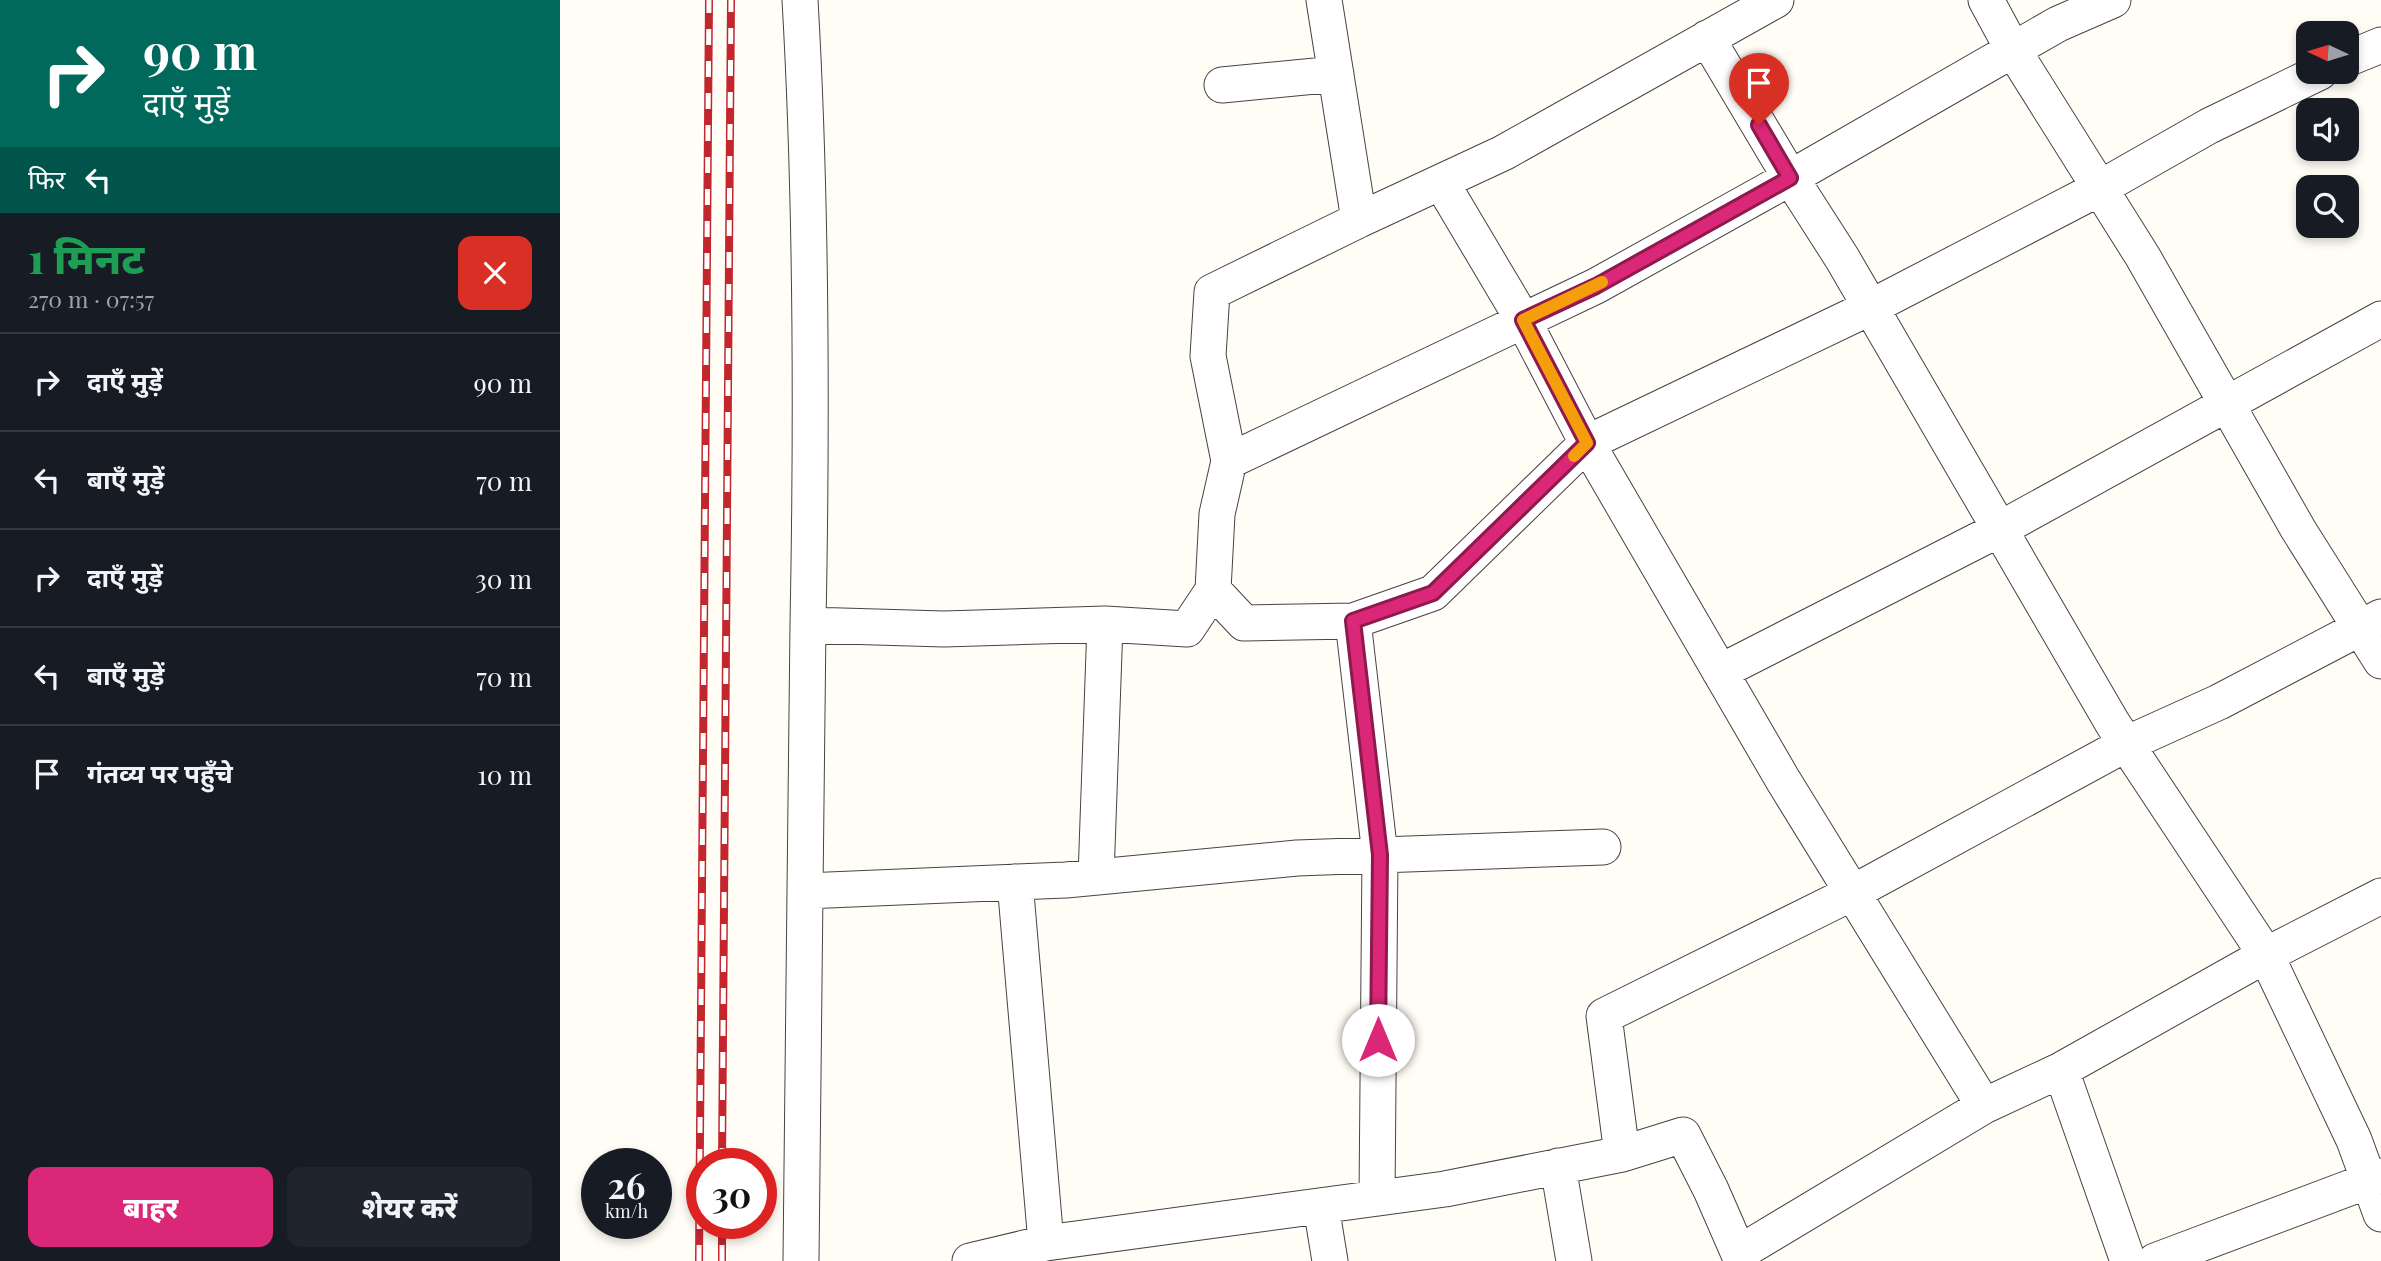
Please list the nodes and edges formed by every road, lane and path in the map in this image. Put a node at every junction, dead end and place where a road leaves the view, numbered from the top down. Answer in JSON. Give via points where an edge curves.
{"nodes":[{"id":1,"x":800,"y":0,"type":"edge"},
{"id":2,"x":1324,"y":0,"type":"edge"},
{"id":3,"x":1776,"y":0,"type":"edge"},
{"id":4,"x":1986,"y":0,"type":"edge"},
{"id":5,"x":2113,"y":0,"type":"edge"},
{"id":6,"x":1707,"y":38,"type":"junction"},
{"id":7,"x":2381,"y":45,"type":"edge"},
{"id":8,"x":2013,"y":50,"type":"junction"},
{"id":9,"x":2359,"y":54,"type":"edge"},
{"id":10,"x":1336,"y":74,"type":"junction"},
{"id":11,"x":2296,"y":84,"type":"edge"},
{"id":12,"x":1222,"y":85,"type":"dead end"},
{"id":13,"x":1790,"y":178,"type":"junction"},
{"id":14,"x":1441,"y":182,"type":"junction"},
{"id":15,"x":2100,"y":188,"type":"junction"},
{"id":16,"x":1359,"y":220,"type":"junction"},
{"id":17,"x":1871,"y":307,"type":"junction"},
{"id":18,"x":2381,"y":319,"type":"edge"},
{"id":19,"x":1523,"y":320,"type":"junction"},
{"id":20,"x":2227,"y":405,"type":"junction"},
{"id":21,"x":1587,"y":443,"type":"junction"},
{"id":22,"x":1228,"y":461,"type":"junction"},
{"id":23,"x":2000,"y":528,"type":"junction"},
{"id":24,"x":1213,"y":590,"type":"junction"},
{"id":25,"x":1353,"y":621,"type":"junction"},
{"id":26,"x":2371,"y":622,"type":"edge"},
{"id":27,"x":1105,"y":624,"type":"junction"},
{"id":28,"x":808,"y":625,"type":"junction"},
{"id":29,"x":2381,"y":661,"type":"edge"},
{"id":30,"x":1720,"y":672,"type":"junction"},
{"id":31,"x":2126,"y":744,"type":"junction"},
{"id":32,"x":1603,"y":847,"type":"dead end"},
{"id":33,"x":1380,"y":855,"type":"junction"},
{"id":34,"x":1096,"y":877,"type":"junction"},
{"id":35,"x":1015,"y":882,"type":"junction"},
{"id":36,"x":805,"y":891,"type":"junction"},
{"id":37,"x":1852,"y":893,"type":"junction"},
{"id":38,"x":2381,"y":896,"type":"edge"},
{"id":39,"x":2266,"y":955,"type":"junction"},
{"id":40,"x":2061,"y":1070,"type":"junction"},
{"id":41,"x":1984,"y":1106,"type":"junction"},
{"id":42,"x":1622,"y":1154,"type":"junction"},
{"id":43,"x":1558,"y":1166,"type":"junction"},
{"id":44,"x":2375,"y":1179,"type":"edge"},
{"id":45,"x":1377,"y":1198,"type":"junction"},
{"id":46,"x":1321,"y":1206,"type":"junction"},
{"id":47,"x":2381,"y":1214,"type":"edge"},
{"id":48,"x":1046,"y":1243,"type":"junction"},
{"id":49,"x":1126,"y":1247,"type":"edge"},
{"id":50,"x":1740,"y":1257,"type":"edge"},
{"id":51,"x":801,"y":1261,"type":"edge"},
{"id":52,"x":970,"y":1261,"type":"edge"},
{"id":53,"x":1330,"y":1261,"type":"edge"},
{"id":54,"x":1574,"y":1261,"type":"edge"},
{"id":55,"x":2128,"y":1261,"type":"edge"},
{"id":56,"x":2155,"y":1261,"type":"edge"}],
"edges":[{"from":1,"to":28,"type":"street","via":[[811,475]]},
{"from":2,"to":10,"type":"street"},
{"from":3,"to":6,"type":"street"},
{"from":4,"to":8,"type":"street"},
{"from":5,"to":8,"type":"street"},
{"from":6,"to":13,"type":"street"},
{"from":6,"to":14,"type":"street","via":[[1503,153]]},
{"from":7,"to":9,"type":"street"},
{"from":8,"to":13,"type":"street"},
{"from":8,"to":15,"type":"street"},
{"from":10,"to":12,"type":"street"},
{"from":10,"to":16,"type":"street"},
{"from":11,"to":15,"type":"street","via":[[2209,126]]},
{"from":13,"to":17,"type":"street"},
{"from":13,"to":19,"type":"street","via":[[1596,286]]},
{"from":14,"to":16,"type":"street"},
{"from":14,"to":19,"type":"street"},
{"from":15,"to":17,"type":"street"},
{"from":15,"to":20,"type":"street"},
{"from":16,"to":22,"type":"street","via":[[1212,292],[1208,356]]},
{"from":17,"to":21,"type":"street"},
{"from":17,"to":23,"type":"street"},
{"from":18,"to":20,"type":"street"},
{"from":19,"to":21,"type":"street"},
{"from":19,"to":22,"type":"street"},
{"from":20,"to":23,"type":"street"},
{"from":20,"to":26,"type":"street","via":[[2298,529]]},
{"from":21,"to":25,"type":"street","via":[[1433,593]]},
{"from":21,"to":30,"type":"street"},
{"from":22,"to":24,"type":"street","via":[[1217,514]]},
{"from":23,"to":30,"type":"street"},
{"from":23,"to":31,"type":"street"},
{"from":24,"to":25,"type":"street","via":[[1244,623]]},
{"from":24,"to":27,"type":"street","via":[[1187,629]]},
{"from":25,"to":33,"type":"street"},
{"from":26,"to":29,"type":"street"},
{"from":26,"to":31,"type":"street","via":[[2219,702]]},
{"from":27,"to":28,"type":"street","via":[[944,629]]},
{"from":27,"to":34,"type":"street"},
{"from":28,"to":36,"type":"street"},
{"from":30,"to":37,"type":"street"},
{"from":31,"to":37,"type":"street"},
{"from":31,"to":39,"type":"street"},
{"from":32,"to":33,"type":"street"},
{"from":33,"to":34,"type":"street"},
{"from":33,"to":45,"type":"street"},
{"from":34,"to":35,"type":"street"},
{"from":35,"to":36,"type":"street"},
{"from":35,"to":48,"type":"street"},
{"from":36,"to":51,"type":"street"},
{"from":37,"to":41,"type":"street"},
{"from":37,"to":42,"type":"street","via":[[1604,1016]]},
{"from":38,"to":39,"type":"street"},
{"from":39,"to":40,"type":"street"},
{"from":39,"to":44,"type":"street"},
{"from":40,"to":41,"type":"street"},
{"from":40,"to":55,"type":"street"},
{"from":41,"to":50,"type":"street"},
{"from":42,"to":43,"type":"street"},
{"from":42,"to":50,"type":"street","via":[[1683,1135]]},
{"from":43,"to":45,"type":"street"},
{"from":43,"to":54,"type":"street"},
{"from":44,"to":47,"type":"street"},
{"from":44,"to":56,"type":"street"},
{"from":45,"to":46,"type":"street"},
{"from":46,"to":49,"type":"street"},
{"from":46,"to":53,"type":"street"},
{"from":48,"to":49,"type":"street"},
{"from":48,"to":52,"type":"street"}]}
